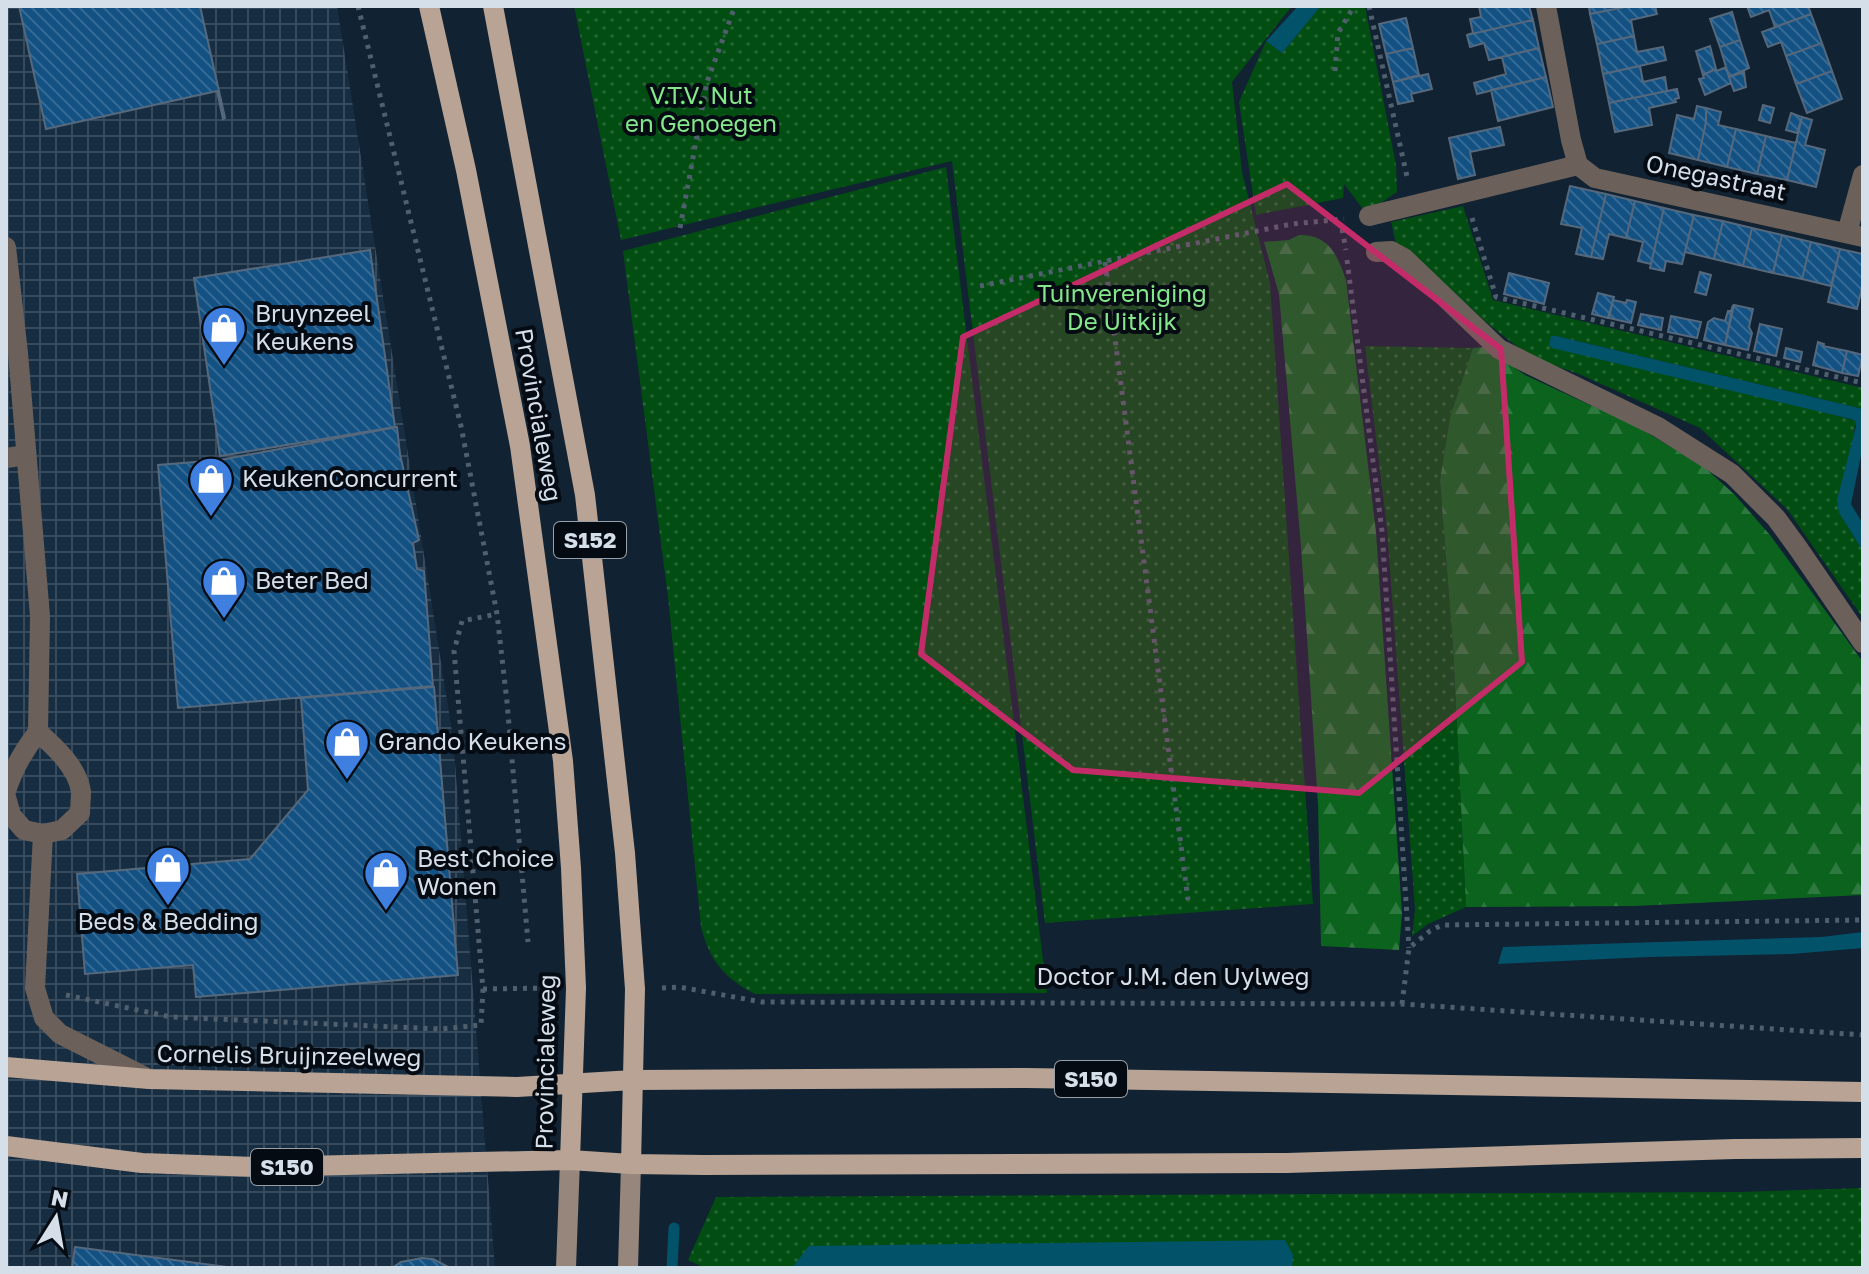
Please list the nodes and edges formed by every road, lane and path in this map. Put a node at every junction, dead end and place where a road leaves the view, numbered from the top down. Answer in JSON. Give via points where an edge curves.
{"nodes":[{"id":1,"x":358,"y":6,"type":"edge"},
{"id":2,"x":429,"y":6,"type":"edge"},
{"id":3,"x":493,"y":6,"type":"edge"},
{"id":4,"x":735,"y":6,"type":"edge"},
{"id":5,"x":1354,"y":6,"type":"edge"},
{"id":6,"x":1369,"y":6,"type":"edge"},
{"id":7,"x":1546,"y":6,"type":"edge"},
{"id":8,"x":1335,"y":71,"type":"dead end"},
{"id":9,"x":1578,"y":165,"type":"junction"},
{"id":10,"x":1863,"y":175,"type":"edge"},
{"id":11,"x":1464,"y":193,"type":"junction"},
{"id":12,"x":1414,"y":205,"type":"junction"},
{"id":13,"x":1369,"y":216,"type":"dead end"},
{"id":14,"x":680,"y":228,"type":"dead end"},
{"id":15,"x":1855,"y":235,"type":"edge"},
{"id":16,"x":6,"y":247,"type":"edge"},
{"id":17,"x":1376,"y":252,"type":"dead end"},
{"id":18,"x":1105,"y":262,"type":"junction"},
{"id":19,"x":980,"y":286,"type":"dead end"},
{"id":20,"x":1863,"y":383,"type":"edge"},
{"id":21,"x":16,"y":456,"type":"edge"},
{"id":22,"x":497,"y":614,"type":"junction"},
{"id":23,"x":1863,"y":643,"type":"edge"},
{"id":24,"x":38,"y":732,"type":"junction"},
{"id":25,"x":6,"y":794,"type":"edge"},
{"id":26,"x":43,"y":834,"type":"junction"},
{"id":27,"x":1188,"y":900,"type":"dead end"},
{"id":28,"x":1863,"y":920,"type":"edge"},
{"id":29,"x":528,"y":942,"type":"dead end"},
{"id":30,"x":1409,"y":948,"type":"junction"},
{"id":31,"x":35,"y":988,"type":"junction"},
{"id":32,"x":576,"y":988,"type":"junction"},
{"id":33,"x":483,"y":989,"type":"junction"},
{"id":34,"x":635,"y":989,"type":"junction"},
{"id":35,"x":1402,"y":1004,"type":"junction"},
{"id":36,"x":1863,"y":1035,"type":"edge"},
{"id":37,"x":6,"y":1067,"type":"edge"},
{"id":38,"x":149,"y":1079,"type":"junction"},
{"id":39,"x":633,"y":1080,"type":"junction"},
{"id":40,"x":571,"y":1084,"type":"junction"},
{"id":41,"x":1863,"y":1092,"type":"edge"},
{"id":42,"x":6,"y":1146,"type":"edge"},
{"id":43,"x":1863,"y":1148,"type":"edge"},
{"id":44,"x":570,"y":1160,"type":"junction"},
{"id":45,"x":631,"y":1164,"type":"junction"},
{"id":46,"x":566,"y":1268,"type":"edge"},
{"id":47,"x":628,"y":1268,"type":"edge"}],
"edges":[{"from":1,"to":22,"type":"path","name":"Provincialeweg","via":[[461,426]]},
{"from":2,"to":32,"type":"main road","name":"Provincialeweg","number":"S152","via":[[520,446],[563,761]]},
{"from":3,"to":34,"type":"main road","name":"Provincialeweg","number":"S152","via":[[585,495]]},
{"from":4,"to":14,"type":"path","via":[[707,82]]},
{"from":5,"to":8,"type":"path","via":[[1338,33]]},
{"from":6,"to":12,"type":"path"},
{"from":7,"to":9,"type":"street"},
{"from":9,"to":11,"type":"street"},
{"from":9,"to":15,"type":"street","name":"Onegastraat","via":[[1595,178]]},
{"from":10,"to":15,"type":"street"},
{"from":11,"to":12,"type":"street"},
{"from":11,"to":20,"type":"path","via":[[1496,297]]},
{"from":12,"to":13,"type":"street"},
{"from":16,"to":21,"type":"street","via":[[18,353]]},
{"from":17,"to":23,"type":"street","via":[[1391,251],[1404,258],[1499,349],[1658,427],[1732,474],[1783,528]]},
{"from":18,"to":19,"type":"path"},
{"from":18,"to":27,"type":"path"},
{"from":18,"to":30,"type":"path","via":[[1292,224],[1340,220],[1382,531]]},
{"from":21,"to":24,"type":"street","via":[[40,616]]},
{"from":22,"to":29,"type":"path","name":"Provincialeweg"},
{"from":22,"to":33,"type":"path","via":[[462,621],[454,651]]},
{"from":24,"to":25,"type":"street","via":[[11,775]]},
{"from":24,"to":26,"type":"street","via":[[69,765],[81,790],[80,813],[62,830]]},
{"from":25,"to":26,"type":"street","via":[[11,815],[24,830]]},
{"from":26,"to":31,"type":"street"},
{"from":28,"to":30,"type":"path","via":[[1442,925]]},
{"from":30,"to":35,"type":"path"},
{"from":31,"to":33,"type":"path","name":"Cornelis Bruijnzeelweg","via":[[171,1017],[441,1029],[481,1025]]},
{"from":31,"to":38,"type":"street","via":[[44,1018],[60,1034]]},
{"from":32,"to":33,"type":"path"},
{"from":32,"to":40,"type":"main road","name":"Provincialeweg","number":"S152"},
{"from":34,"to":35,"type":"path","name":"Doctor J.M. den Uylweg","via":[[679,987],[762,1002]]},
{"from":34,"to":39,"type":"main road","name":"Provincialeweg","number":"S152"},
{"from":35,"to":36,"type":"path","name":"Doctor J.M. den Uylweg"},
{"from":37,"to":38,"type":"main road","name":"Cornelis Bruijnzeelweg","number":"S150"},
{"from":38,"to":40,"type":"main road","name":"Cornelis Bruijnzeelweg","number":"S150"},
{"from":39,"to":40,"type":"main road","number":"S150"},
{"from":39,"to":41,"type":"main road","number":"S150","via":[[1027,1078]]},
{"from":39,"to":45,"type":"main road","name":"Provincialeweg","number":"S152"},
{"from":40,"to":44,"type":"main road","name":"Provincialeweg","number":"S152"},
{"from":42,"to":44,"type":"main road","number":"S150","via":[[142,1163],[258,1167]]},
{"from":43,"to":45,"type":"main road","number":"S150","via":[[1287,1163]]},
{"from":44,"to":45,"type":"main road","number":"S150"},
{"from":44,"to":46,"type":"main road","name":"Provincialeweg","number":"S152"},
{"from":45,"to":47,"type":"main road","name":"Provincialeweg","number":"S152"}]}
